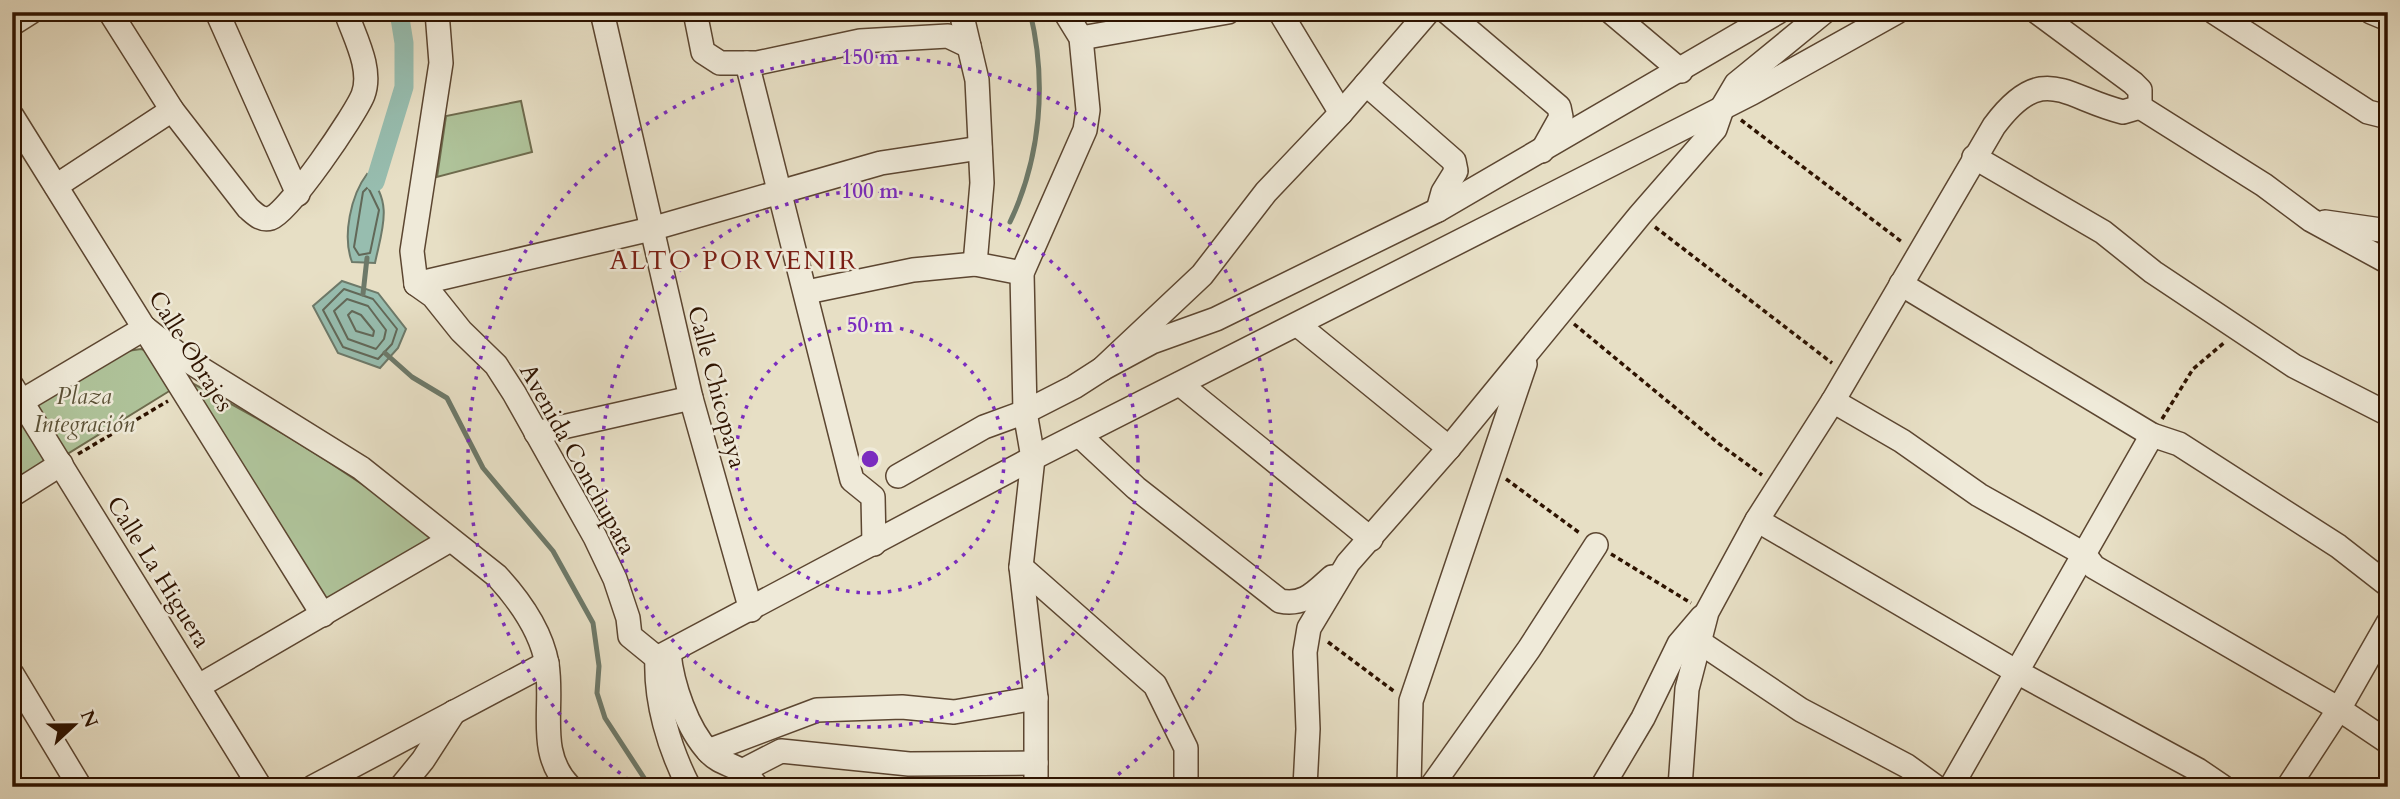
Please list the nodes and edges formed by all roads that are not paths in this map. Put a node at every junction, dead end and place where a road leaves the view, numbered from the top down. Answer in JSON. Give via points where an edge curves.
{"nodes":[{"id":1,"x":31,"y":12,"type":"edge"},
{"id":2,"x":110,"y":12,"type":"edge"},
{"id":3,"x":217,"y":12,"type":"edge"},
{"id":4,"x":602,"y":12,"type":"edge"},
{"id":5,"x":695,"y":12,"type":"edge"},
{"id":6,"x":961,"y":12,"type":"edge"},
{"id":7,"x":1065,"y":12,"type":"edge"},
{"id":8,"x":1228,"y":12,"type":"edge"},
{"id":9,"x":1280,"y":12,"type":"edge"},
{"id":10,"x":1427,"y":12,"type":"edge"},
{"id":11,"x":1447,"y":12,"type":"edge"},
{"id":12,"x":1611,"y":12,"type":"edge"},
{"id":13,"x":1778,"y":12,"type":"edge"},
{"id":14,"x":1824,"y":12,"type":"edge"},
{"id":15,"x":1897,"y":12,"type":"edge"},
{"id":16,"x":2037,"y":12,"type":"edge"},
{"id":17,"x":2214,"y":12,"type":"edge"},
{"id":18,"x":2371,"y":12,"type":"edge"},
{"id":19,"x":443,"y":13,"type":"edge"},
{"id":20,"x":347,"y":16,"type":"edge"},
{"id":21,"x":2388,"y":19,"type":"edge"},
{"id":22,"x":12,"y":24,"type":"edge"},
{"id":23,"x":1081,"y":38,"type":"junction"},
{"id":24,"x":969,"y":46,"type":"junction"},
{"id":25,"x":747,"y":63,"type":"junction"},
{"id":26,"x":1681,"y":71,"type":"junction"},
{"id":27,"x":1366,"y":84,"type":"junction"},
{"id":28,"x":1723,"y":106,"type":"junction"},
{"id":29,"x":2140,"y":107,"type":"junction"},
{"id":30,"x":172,"y":110,"type":"junction"},
{"id":31,"x":1342,"y":113,"type":"junction"},
{"id":32,"x":12,"y":116,"type":"edge"},
{"id":33,"x":2388,"y":117,"type":"edge"},
{"id":34,"x":980,"y":148,"type":"junction"},
{"id":35,"x":1542,"y":152,"type":"junction"},
{"id":36,"x":1974,"y":157,"type":"junction"},
{"id":37,"x":56,"y":186,"type":"junction"},
{"id":38,"x":781,"y":192,"type":"junction"},
{"id":39,"x":298,"y":194,"type":"junction"},
{"id":40,"x":1438,"y":211,"type":"junction"},
{"id":41,"x":2311,"y":220,"type":"junction"},
{"id":42,"x":650,"y":229,"type":"junction"},
{"id":43,"x":2388,"y":232,"type":"edge"},
{"id":44,"x":2388,"y":262,"type":"edge"},
{"id":45,"x":975,"y":264,"type":"junction"},
{"id":46,"x":1022,"y":273,"type":"junction"},
{"id":47,"x":416,"y":284,"type":"junction"},
{"id":48,"x":1901,"y":284,"type":"junction"},
{"id":49,"x":807,"y":292,"type":"junction"},
{"id":50,"x":1298,"y":325,"type":"junction"},
{"id":51,"x":145,"y":328,"type":"junction"},
{"id":52,"x":1530,"y":350,"type":"junction"},
{"id":53,"x":1102,"y":369,"type":"junction"},
{"id":54,"x":1180,"y":384,"type":"junction"},
{"id":55,"x":15,"y":398,"type":"edge"},
{"id":56,"x":691,"y":398,"type":"junction"},
{"id":57,"x":1833,"y":401,"type":"junction"},
{"id":58,"x":1025,"y":412,"type":"junction"},
{"id":59,"x":2388,"y":414,"type":"edge"},
{"id":60,"x":536,"y":433,"type":"junction"},
{"id":61,"x":1079,"y":435,"type":"junction"},
{"id":62,"x":2152,"y":435,"type":"junction"},
{"id":63,"x":1449,"y":448,"type":"junction"},
{"id":64,"x":1033,"y":458,"type":"junction"},
{"id":65,"x":61,"y":464,"type":"junction"},
{"id":66,"x":898,"y":476,"type":"dead end"},
{"id":67,"x":12,"y":495,"type":"edge"},
{"id":68,"x":1757,"y":520,"type":"junction"},
{"id":69,"x":1371,"y":539,"type":"junction"},
{"id":70,"x":450,"y":540,"type":"junction"},
{"id":71,"x":874,"y":544,"type":"junction"},
{"id":72,"x":1596,"y":545,"type":"dead end"},
{"id":73,"x":2084,"y":554,"type":"junction"},
{"id":74,"x":1348,"y":563,"type":"junction"},
{"id":75,"x":1021,"y":568,"type":"junction"},
{"id":76,"x":2388,"y":585,"type":"edge"},
{"id":77,"x":751,"y":610,"type":"junction"},
{"id":78,"x":1707,"y":612,"type":"junction"},
{"id":79,"x":323,"y":615,"type":"junction"},
{"id":80,"x":2388,"y":624,"type":"edge"},
{"id":81,"x":1698,"y":641,"type":"junction"},
{"id":82,"x":663,"y":655,"type":"junction"},
{"id":83,"x":547,"y":663,"type":"junction"},
{"id":84,"x":2017,"y":672,"type":"junction"},
{"id":85,"x":12,"y":674,"type":"edge"},
{"id":86,"x":199,"y":686,"type":"junction"},
{"id":87,"x":1036,"y":698,"type":"junction"},
{"id":88,"x":2339,"y":709,"type":"junction"},
{"id":89,"x":455,"y":711,"type":"junction"},
{"id":90,"x":2388,"y":742,"type":"edge"},
{"id":91,"x":708,"y":751,"type":"junction"},
{"id":92,"x":1036,"y":763,"type":"junction"},
{"id":93,"x":750,"y":779,"type":"edge"},
{"id":94,"x":80,"y":787,"type":"edge"},
{"id":95,"x":260,"y":787,"type":"edge"},
{"id":96,"x":313,"y":787,"type":"edge"},
{"id":97,"x":401,"y":787,"type":"edge"},
{"id":98,"x":570,"y":787,"type":"edge"},
{"id":99,"x":689,"y":787,"type":"edge"},
{"id":100,"x":1036,"y":787,"type":"edge"},
{"id":101,"x":1186,"y":787,"type":"edge"},
{"id":102,"x":1305,"y":787,"type":"edge"},
{"id":103,"x":1409,"y":787,"type":"edge"},
{"id":104,"x":1432,"y":787,"type":"edge"},
{"id":105,"x":1602,"y":787,"type":"edge"},
{"id":106,"x":1680,"y":787,"type":"edge"},
{"id":107,"x":1936,"y":787,"type":"edge"},
{"id":108,"x":1951,"y":787,"type":"edge"},
{"id":109,"x":2223,"y":787,"type":"edge"},
{"id":110,"x":2288,"y":787,"type":"edge"}],
"edges":[{"from":1,"to":22,"type":"street"},
{"from":2,"to":30,"type":"street"},
{"from":3,"to":39,"type":"street"},
{"from":4,"to":42,"type":"street","name":"Calle Chicopaya"},
{"from":5,"to":25,"type":"street","via":[[709,58],[720,63]]},
{"from":6,"to":24,"type":"street"},
{"from":7,"to":23,"type":"street"},
{"from":8,"to":23,"type":"street"},
{"from":9,"to":31,"type":"street"},
{"from":10,"to":27,"type":"street"},
{"from":11,"to":35,"type":"street","via":[[1559,107],[1561,117]]},
{"from":12,"to":26,"type":"street"},
{"from":13,"to":26,"type":"street"},
{"from":14,"to":28,"type":"street","via":[[1736,84]]},
{"from":15,"to":28,"type":"street"},
{"from":16,"to":29,"type":"street","via":[[2133,83],[2140,90]]},
{"from":17,"to":33,"type":"street","via":[[2368,112]]},
{"from":18,"to":21,"type":"street"},
{"from":19,"to":47,"type":"street","via":[[441,64],[412,251]]},
{"from":20,"to":39,"type":"street","via":[[364,63],[364,94]]},
{"from":23,"to":46,"type":"street","via":[[1088,110],[1085,130]]},
{"from":24,"to":25,"type":"street","via":[[948,36],[860,41]]},
{"from":24,"to":34,"type":"street"},
{"from":25,"to":38,"type":"street"},
{"from":26,"to":35,"type":"street"},
{"from":27,"to":31,"type":"street"},
{"from":27,"to":40,"type":"street","via":[[1454,161],[1456,171]]},
{"from":28,"to":50,"type":"street"},
{"from":28,"to":52,"type":"street","via":[[1715,129]]},
{"from":29,"to":36,"type":"street","via":[[2123,113],[2064,88],[2038,91],[2006,110]]},
{"from":29,"to":41,"type":"street"},
{"from":30,"to":37,"type":"street"},
{"from":30,"to":39,"type":"street","via":[[258,218],[278,214]]},
{"from":31,"to":53,"type":"street","via":[[1266,192],[1202,275]]},
{"from":32,"to":37,"type":"street","name":"Calle Obrajes"},
{"from":34,"to":38,"type":"street","via":[[881,163]]},
{"from":34,"to":45,"type":"street","via":[[982,183]]},
{"from":35,"to":40,"type":"street"},
{"from":36,"to":48,"type":"street"},
{"from":36,"to":59,"type":"street","via":[[2103,232],[2153,272],[2294,366]]},
{"from":37,"to":51,"type":"street","name":"Calle Obrajes"},
{"from":38,"to":42,"type":"street"},
{"from":38,"to":49,"type":"street"},
{"from":40,"to":53,"type":"street"},
{"from":41,"to":43,"type":"street"},
{"from":41,"to":44,"type":"street"},
{"from":42,"to":47,"type":"street"},
{"from":42,"to":56,"type":"street","name":"Calle Chicopaya"},
{"from":45,"to":46,"type":"street"},
{"from":45,"to":49,"type":"street","via":[[913,270]]},
{"from":46,"to":58,"type":"street"},
{"from":47,"to":60,"type":"street","name":"Avenida Conchupata","via":[[433,296],[496,365]]},
{"from":48,"to":57,"type":"street"},
{"from":48,"to":62,"type":"street"},
{"from":49,"to":71,"type":"street","via":[[852,480],[873,497]]},
{"from":50,"to":54,"type":"street"},
{"from":50,"to":63,"type":"street"},
{"from":51,"to":55,"type":"street"},
{"from":51,"to":70,"type":"street","via":[[182,357],[361,468]]},
{"from":51,"to":79,"type":"street","name":"Calle Obrajes"},
{"from":52,"to":63,"type":"street"},
{"from":52,"to":103,"type":"street","via":[[1411,701]]},
{"from":53,"to":58,"type":"street"},
{"from":54,"to":61,"type":"street"},
{"from":54,"to":69,"type":"street"},
{"from":55,"to":65,"type":"street","name":"Calle La Higuera"},
{"from":56,"to":60,"type":"street"},
{"from":56,"to":77,"type":"street","name":"Calle Chicopaya"},
{"from":57,"to":68,"type":"street"},
{"from":57,"to":73,"type":"street","via":[[1902,441],[1979,495]]},
{"from":58,"to":64,"type":"street"},
{"from":58,"to":66,"type":"street","via":[[984,427]]},
{"from":60,"to":82,"type":"street","name":"Avenida Conchupata","via":[[610,569],[630,636]]},
{"from":61,"to":64,"type":"street"},
{"from":61,"to":74,"type":"street","via":[[1136,488],[1280,601],[1293,604],[1307,598]]},
{"from":62,"to":73,"type":"street"},
{"from":62,"to":76,"type":"street","via":[[2179,444],[2291,515]]},
{"from":63,"to":69,"type":"street"},
{"from":64,"to":71,"type":"street"},
{"from":64,"to":75,"type":"street"},
{"from":65,"to":67,"type":"street"},
{"from":65,"to":86,"type":"street","name":"Calle La Higuera"},
{"from":68,"to":78,"type":"street"},
{"from":68,"to":84,"type":"street"},
{"from":69,"to":74,"type":"street"},
{"from":70,"to":79,"type":"street"},
{"from":70,"to":83,"type":"street","via":[[516,597],[533,624]]},
{"from":71,"to":77,"type":"street"},
{"from":72,"to":104,"type":"street"},
{"from":73,"to":84,"type":"street"},
{"from":73,"to":88,"type":"street","via":[[2094,567]]},
{"from":74,"to":102,"type":"street","via":[[1309,628],[1304,652]]},
{"from":75,"to":87,"type":"street"},
{"from":75,"to":101,"type":"street","via":[[1155,685],[1186,748]]},
{"from":77,"to":82,"type":"street"},
{"from":78,"to":81,"type":"street"},
{"from":78,"to":105,"type":"street","via":[[1679,644]]},
{"from":79,"to":86,"type":"street"},
{"from":80,"to":88,"type":"street"},
{"from":81,"to":106,"type":"street","via":[[1687,689]]},
{"from":81,"to":107,"type":"street","via":[[1801,710],[1907,766]]},
{"from":82,"to":91,"type":"street","via":[[695,732]]},
{"from":82,"to":99,"type":"street","via":[[656,677],[663,716]]},
{"from":83,"to":89,"type":"street"},
{"from":83,"to":98,"type":"street","via":[[549,750],[556,773]]},
{"from":84,"to":108,"type":"street"},
{"from":84,"to":109,"type":"street","via":[[2198,769]]},
{"from":85,"to":94,"type":"street"},
{"from":86,"to":95,"type":"street","name":"Calle La Higuera"},
{"from":87,"to":91,"type":"street","via":[[954,712],[902,707],[817,710]]},
{"from":87,"to":92,"type":"street"},
{"from":88,"to":90,"type":"street"},
{"from":88,"to":110,"type":"street"},
{"from":89,"to":96,"type":"street"},
{"from":89,"to":97,"type":"street"},
{"from":91,"to":93,"type":"street"},
{"from":92,"to":93,"type":"street","via":[[909,764],[781,751]]},
{"from":92,"to":100,"type":"street"}]}
